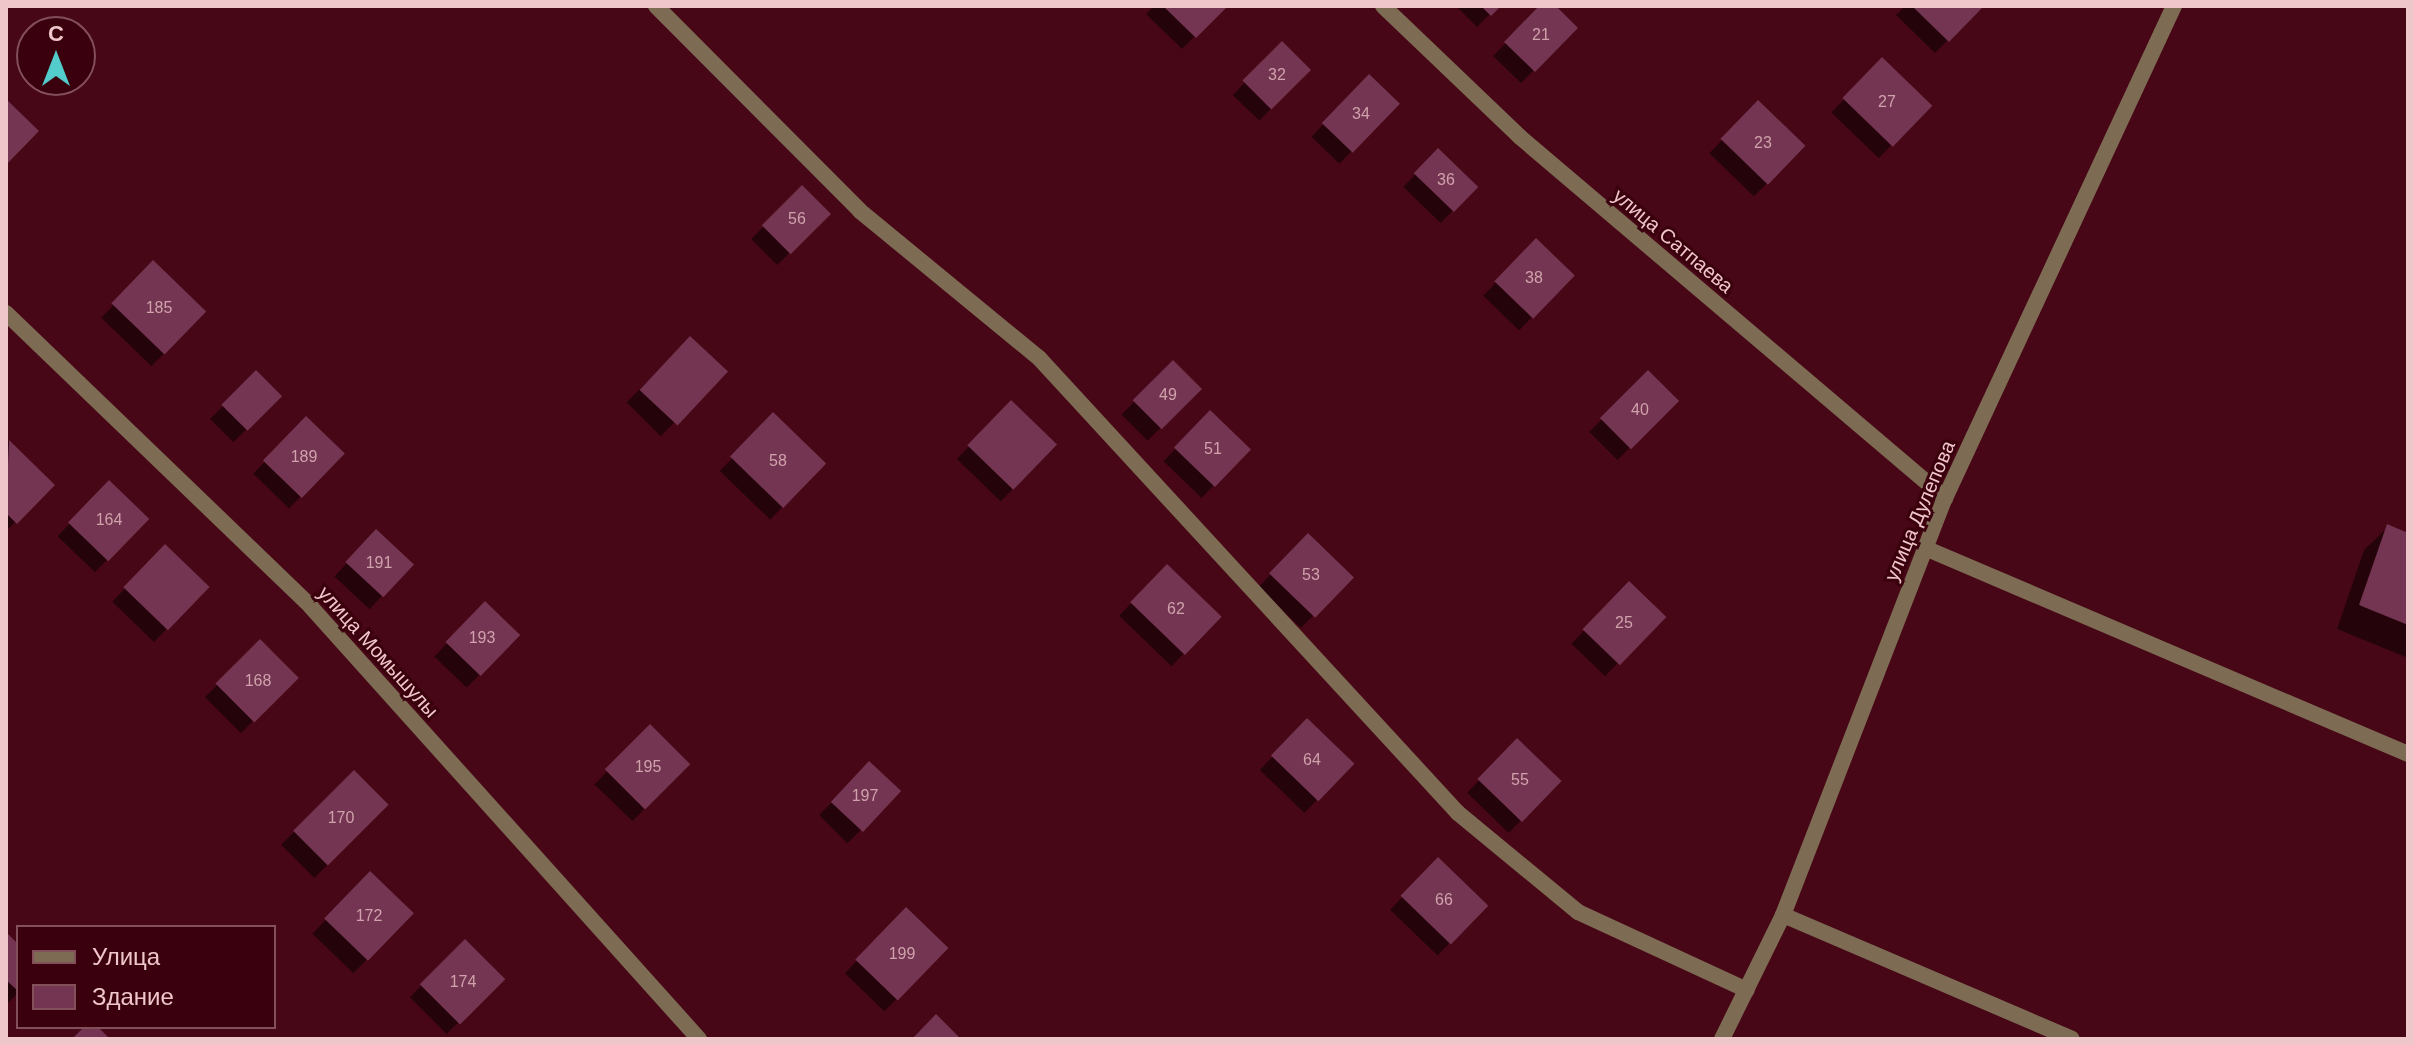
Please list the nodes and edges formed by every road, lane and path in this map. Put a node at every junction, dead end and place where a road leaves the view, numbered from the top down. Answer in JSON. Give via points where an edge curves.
{"nodes":[{"id":1,"x":656,"y":6,"type":"edge"},
{"id":2,"x":1383,"y":6,"type":"edge"},
{"id":3,"x":2174,"y":6,"type":"edge"},
{"id":4,"x":6,"y":313,"type":"edge"},
{"id":5,"x":1945,"y":498,"type":"junction"},
{"id":6,"x":1925,"y":548,"type":"junction"},
{"id":7,"x":2408,"y":754,"type":"edge"},
{"id":8,"x":1783,"y":915,"type":"junction"},
{"id":9,"x":1747,"y":990,"type":"junction"},
{"id":10,"x":699,"y":1039,"type":"edge"},
{"id":11,"x":1722,"y":1039,"type":"edge"},
{"id":12,"x":2072,"y":1039,"type":"edge"}],
"edges":[{"from":1,"to":9,"type":"street","via":[[860,211],[1039,358],[1458,813],[1578,912]]},
{"from":2,"to":5,"type":"street","name":"улица Сатпаева","via":[[1520,137]]},
{"from":3,"to":5,"type":"street","name":"улица Дулепова"},
{"from":4,"to":10,"type":"street","name":"улица Момышулы","via":[[311,607]]},
{"from":5,"to":6,"type":"street","name":"улица Дулепова"},
{"from":6,"to":7,"type":"street"},
{"from":6,"to":8,"type":"street","name":"улица Дулепова"},
{"from":8,"to":9,"type":"street","name":"улица Дулепова"},
{"from":8,"to":12,"type":"street"},
{"from":9,"to":11,"type":"street","name":"улица Дулепова"}]}
